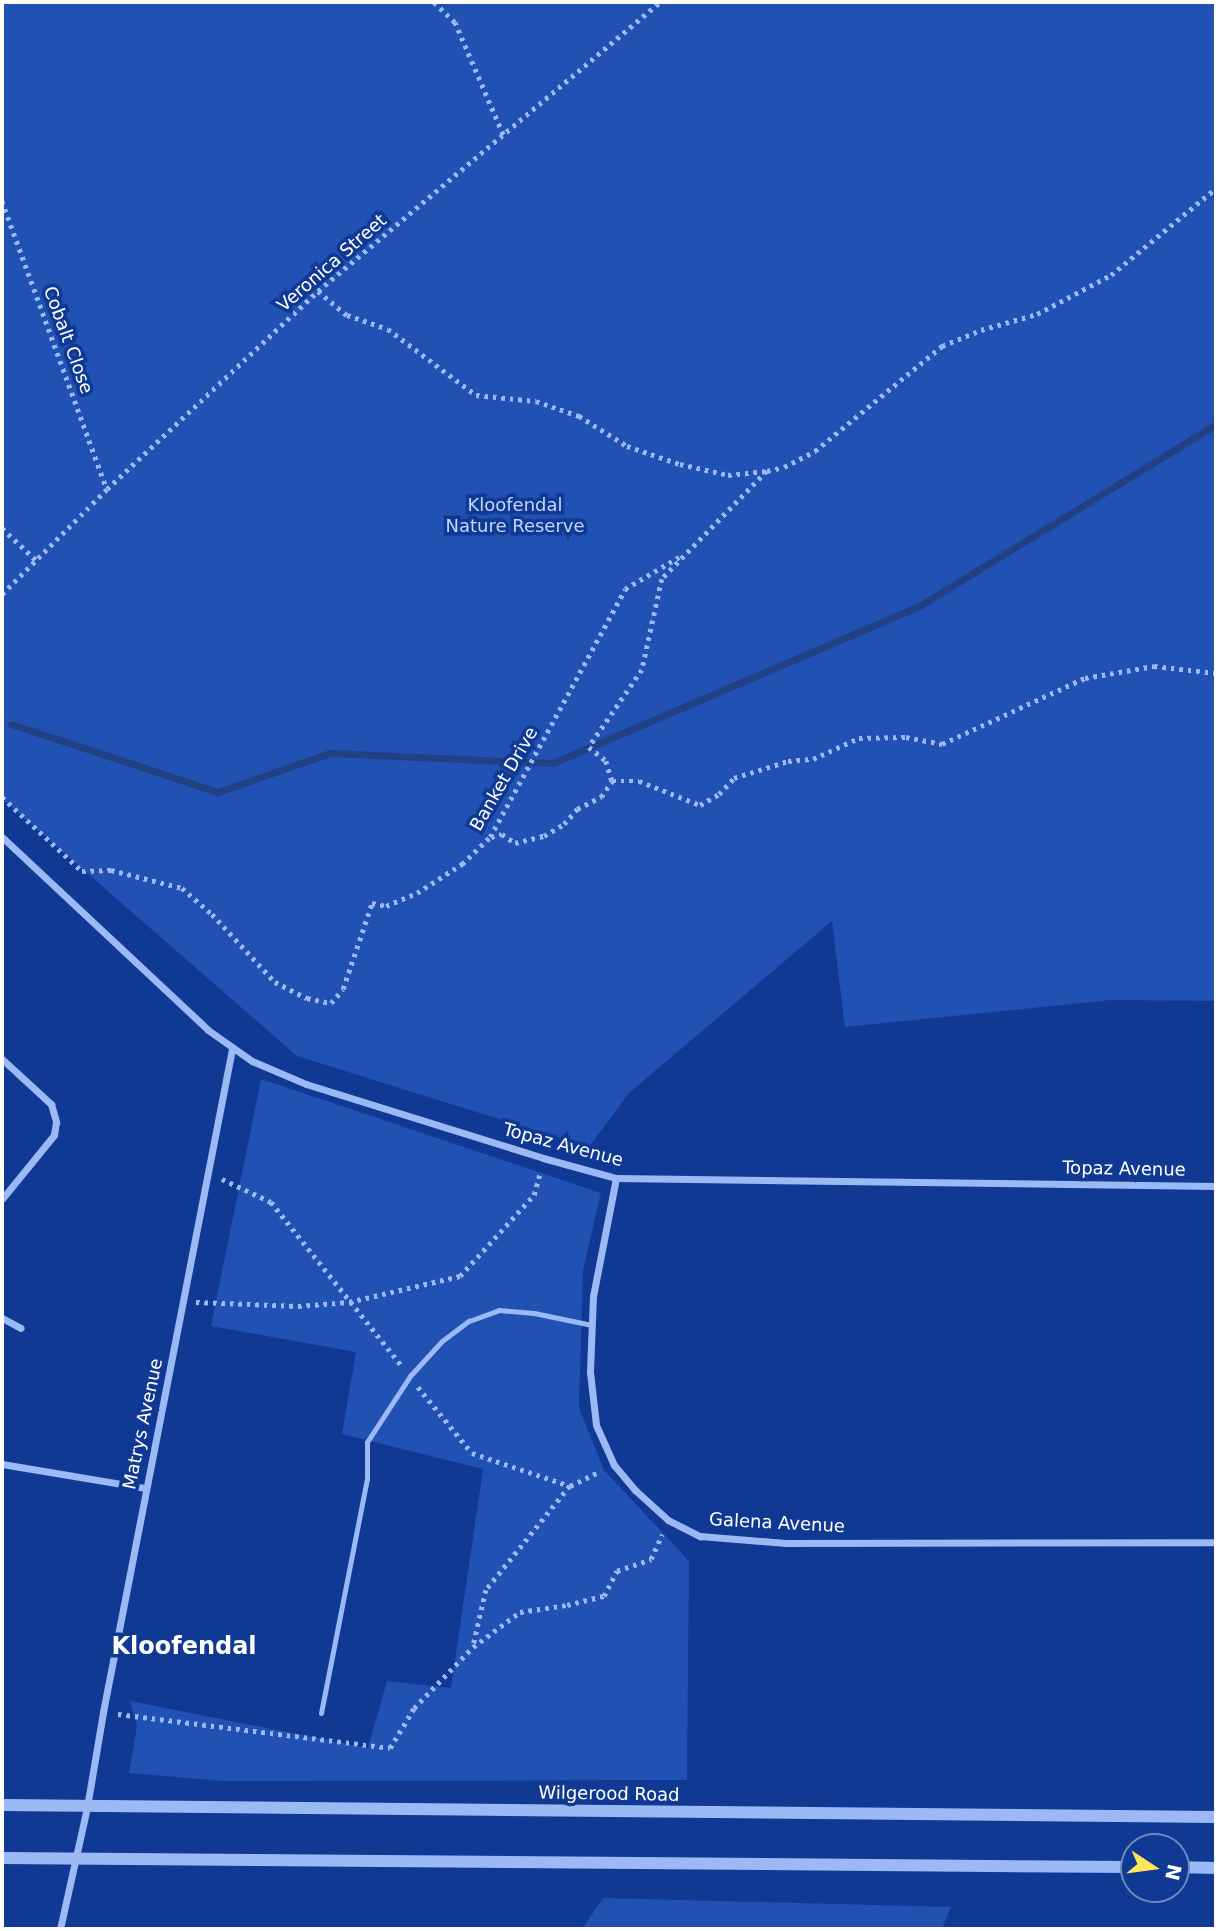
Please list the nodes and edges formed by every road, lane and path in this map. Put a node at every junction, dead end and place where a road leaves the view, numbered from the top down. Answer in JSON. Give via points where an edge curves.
{"nodes":[{"id":1,"x":434,"y":2,"type":"edge"},
{"id":2,"x":660,"y":2,"type":"edge"},
{"id":3,"x":505,"y":136,"type":"junction"},
{"id":4,"x":1216,"y":188,"type":"edge"},
{"id":5,"x":2,"y":201,"type":"edge"},
{"id":6,"x":318,"y":292,"type":"junction"},
{"id":7,"x":767,"y":471,"type":"junction"},
{"id":8,"x":107,"y":489,"type":"junction"},
{"id":9,"x":2,"y":528,"type":"edge"},
{"id":10,"x":682,"y":555,"type":"junction"},
{"id":11,"x":37,"y":561,"type":"junction"},
{"id":12,"x":2,"y":594,"type":"edge"},
{"id":13,"x":1216,"y":673,"type":"edge"},
{"id":14,"x":612,"y":781,"type":"junction"},
{"id":15,"x":2,"y":797,"type":"edge"},
{"id":16,"x":2,"y":837,"type":"edge"},
{"id":17,"x":491,"y":837,"type":"junction"},
{"id":18,"x":232,"y":1049,"type":"junction"},
{"id":19,"x":2,"y":1059,"type":"edge"},
{"id":20,"x":543,"y":1158,"type":"junction"},
{"id":21,"x":208,"y":1172,"type":"junction"},
{"id":22,"x":616,"y":1178,"type":"junction"},
{"id":23,"x":1216,"y":1186,"type":"edge"},
{"id":24,"x":2,"y":1199,"type":"edge"},
{"id":25,"x":185,"y":1301,"type":"junction"},
{"id":26,"x":349,"y":1302,"type":"junction"},
{"id":27,"x":2,"y":1318,"type":"edge"},
{"id":28,"x":592,"y":1325,"type":"junction"},
{"id":29,"x":21,"y":1328,"type":"dead end"},
{"id":30,"x":410,"y":1376,"type":"junction"},
{"id":31,"x":2,"y":1464,"type":"edge"},
{"id":32,"x":614,"y":1465,"type":"junction"},
{"id":33,"x":570,"y":1486,"type":"junction"},
{"id":34,"x":146,"y":1489,"type":"junction"},
{"id":35,"x":668,"y":1520,"type":"junction"},
{"id":36,"x":1216,"y":1542,"type":"edge"},
{"id":37,"x":473,"y":1647,"type":"junction"},
{"id":38,"x":103,"y":1712,"type":"junction"},
{"id":39,"x":321,"y":1713,"type":"dead end"},
{"id":40,"x":2,"y":1805,"type":"edge"},
{"id":41,"x":87,"y":1807,"type":"junction"},
{"id":42,"x":1216,"y":1817,"type":"edge"},
{"id":43,"x":2,"y":1858,"type":"edge"},
{"id":44,"x":75,"y":1858,"type":"junction"},
{"id":45,"x":1120,"y":1867,"type":"edge"},
{"id":46,"x":1190,"y":1867,"type":"edge"},
{"id":47,"x":1216,"y":1868,"type":"edge"},
{"id":48,"x":61,"y":1929,"type":"edge"}],
"edges":[{"from":1,"to":3,"type":"path","via":[[455,22]]},
{"from":2,"to":3,"type":"path","name":"Veronica Street"},
{"from":3,"to":6,"type":"path","name":"Veronica Street"},
{"from":4,"to":7,"type":"path","via":[[1111,275],[1037,314],[942,346],[815,451]]},
{"from":5,"to":8,"type":"path","name":"Cobalt Close"},
{"from":6,"to":7,"type":"path","via":[[346,315],[388,329],[475,395],[536,401],[579,416],[627,446],[680,464],[728,475]]},
{"from":6,"to":8,"type":"path","name":"Veronica Street"},
{"from":7,"to":10,"type":"path"},
{"from":8,"to":11,"type":"path","name":"Veronica Street"},
{"from":9,"to":11,"type":"path"},
{"from":10,"to":14,"type":"path","via":[[662,579],[642,670],[589,747],[606,761]]},
{"from":10,"to":17,"type":"path","name":"Banket Drive","via":[[625,589]]},
{"from":11,"to":12,"type":"path"},
{"from":13,"to":14,"type":"path","via":[[1154,666],[1085,678],[942,744],[906,737],[859,738],[813,759],[788,761],[734,778],[700,805],[639,781]]},
{"from":14,"to":17,"type":"path","via":[[601,797],[577,809],[544,836],[515,843],[502,834]]},
{"from":15,"to":17,"type":"path","name":"Banket Drive","via":[[82,871],[110,870],[181,888],[212,914],[275,982],[307,998],[331,1003],[343,989],[372,903],[386,906],[417,893],[462,864]]},
{"from":16,"to":18,"type":"street","name":"Topaz Avenue"},
{"from":18,"to":20,"type":"street","name":"Topaz Avenue","via":[[306,1084]]},
{"from":18,"to":21,"type":"street","name":"Matrys Avenue"},
{"from":19,"to":24,"type":"street","via":[[51,1104],[56,1122],[54,1135]]},
{"from":20,"to":22,"type":"street","name":"Topaz Avenue"},
{"from":20,"to":26,"type":"path","via":[[534,1195],[460,1276]]},
{"from":21,"to":25,"type":"street","name":"Matrys Avenue"},
{"from":21,"to":26,"type":"path","via":[[271,1202]]},
{"from":22,"to":23,"type":"street","name":"Topaz Avenue"},
{"from":22,"to":28,"type":"street","name":"Galena Avenue","via":[[593,1296]]},
{"from":25,"to":26,"type":"path","via":[[298,1306]]},
{"from":25,"to":34,"type":"street","name":"Matrys Avenue"},
{"from":26,"to":30,"type":"path"},
{"from":27,"to":29,"type":"street"},
{"from":28,"to":30,"type":"lane","via":[[499,1310],[470,1321],[442,1341]]},
{"from":28,"to":32,"type":"street","name":"Galena Avenue","via":[[590,1372],[596,1425]]},
{"from":30,"to":33,"type":"path","via":[[472,1453]]},
{"from":30,"to":39,"type":"lane","via":[[367,1442],[366,1479]]},
{"from":31,"to":34,"type":"street"},
{"from":32,"to":33,"type":"path"},
{"from":32,"to":35,"type":"street","name":"Galena Avenue"},
{"from":33,"to":37,"type":"path","via":[[486,1590]]},
{"from":34,"to":38,"type":"street","name":"Matrys Avenue"},
{"from":35,"to":36,"type":"street","name":"Galena Avenue","via":[[700,1536],[776,1542]]},
{"from":35,"to":37,"type":"path","via":[[652,1559],[617,1571],[604,1596],[520,1612]]},
{"from":37,"to":38,"type":"path","via":[[414,1708],[390,1748]]},
{"from":38,"to":41,"type":"street","name":"Matrys Avenue"},
{"from":40,"to":41,"type":"street","name":"Wilgerood Road"},
{"from":41,"to":42,"type":"street","name":"Wilgerood Road"},
{"from":41,"to":44,"type":"street","name":"Matrys Avenue"},
{"from":43,"to":44,"type":"street"},
{"from":44,"to":45,"type":"street"},
{"from":44,"to":48,"type":"street","name":"Matrys Avenue"},
{"from":46,"to":47,"type":"street"}]}
